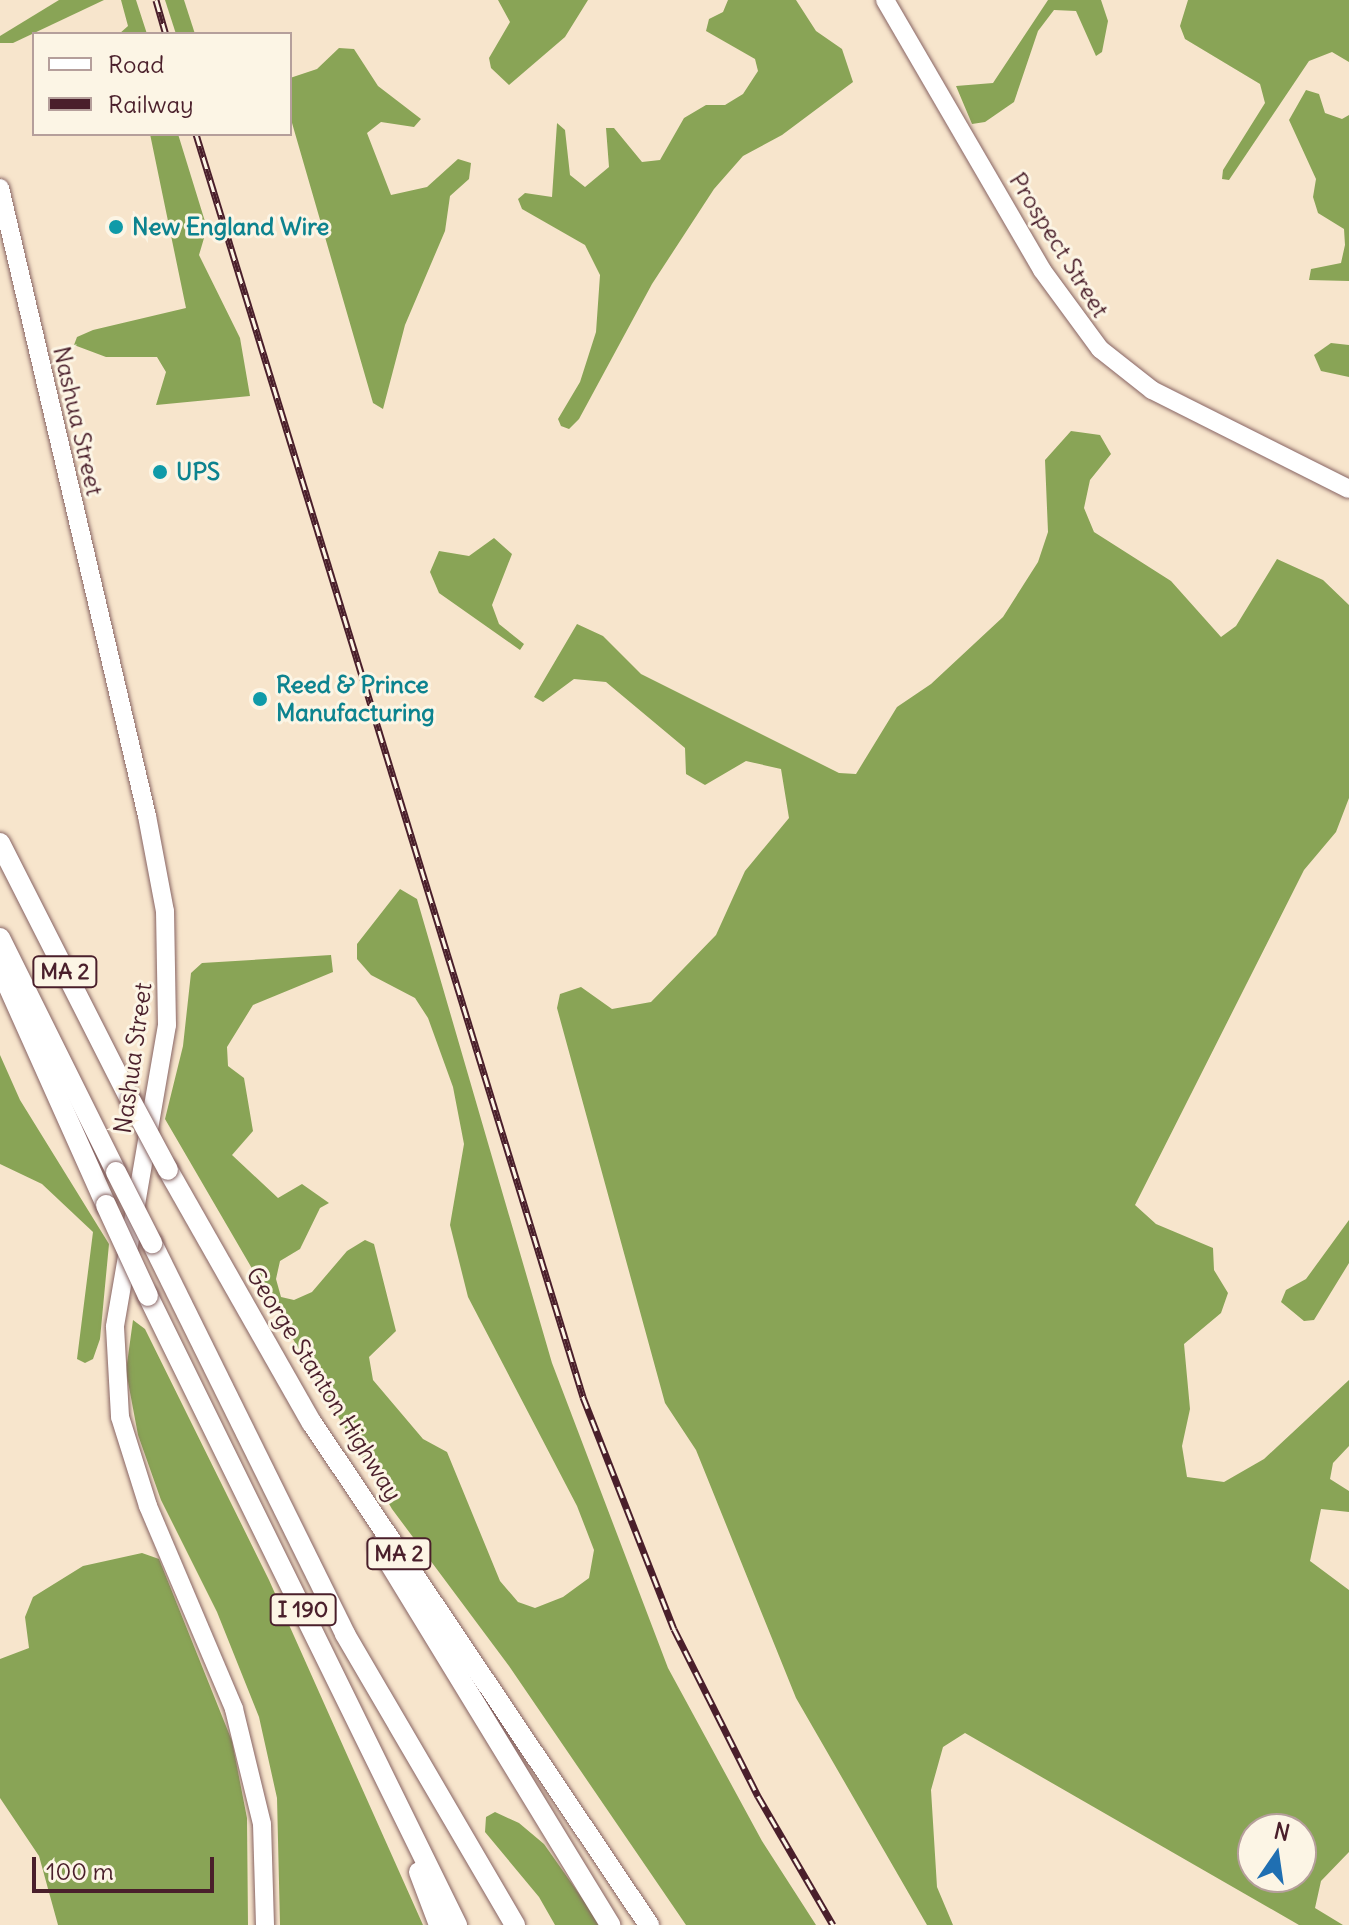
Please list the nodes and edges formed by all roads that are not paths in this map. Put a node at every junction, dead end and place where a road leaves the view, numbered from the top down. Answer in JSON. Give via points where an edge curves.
{"nodes":[{"id":1,"x":885,"y":0,"type":"edge"},
{"id":2,"x":0,"y":188,"type":"edge"},
{"id":3,"x":1349,"y":489,"type":"edge"},
{"id":4,"x":0,"y":843,"type":"edge"},
{"id":5,"x":0,"y":938,"type":"edge"},
{"id":6,"x":0,"y":968,"type":"edge"},
{"id":7,"x":312,"y":1423,"type":"junction"},
{"id":8,"x":379,"y":1763,"type":"junction"},
{"id":9,"x":265,"y":1925,"type":"edge"},
{"id":10,"x":439,"y":1925,"type":"edge"},
{"id":11,"x":457,"y":1925,"type":"edge"},
{"id":12,"x":515,"y":1925,"type":"edge"},
{"id":13,"x":610,"y":1925,"type":"edge"},
{"id":14,"x":649,"y":1925,"type":"edge"}],
"edges":[{"from":1,"to":3,"type":"main road","name":"Prospect Street","via":[[1042,270],[1100,349],[1152,390]]},
{"from":2,"to":9,"type":"main road","name":"Nashua Street","via":[[165,911],[167,1025],[115,1327],[120,1417],[148,1506],[234,1709],[262,1824]]},
{"from":4,"to":7,"type":"highway","name":"George Stanton Highway","number":"MA 2","bridge":true,"via":[[168,1170]]},
{"from":5,"to":12,"type":"highway","number":"MA 2","bridge":true,"via":[[345,1634]]},
{"from":6,"to":8,"type":"highway","number":"I 190","bridge":true,"via":[[148,1296]]},
{"from":7,"to":13,"type":"highway","via":[[393,1572]]},
{"from":7,"to":14,"type":"highway","name":"George Stanton Highway","number":"MA 2"},
{"from":8,"to":10,"type":"highway"},
{"from":8,"to":11,"type":"highway","number":"I 190"}]}
